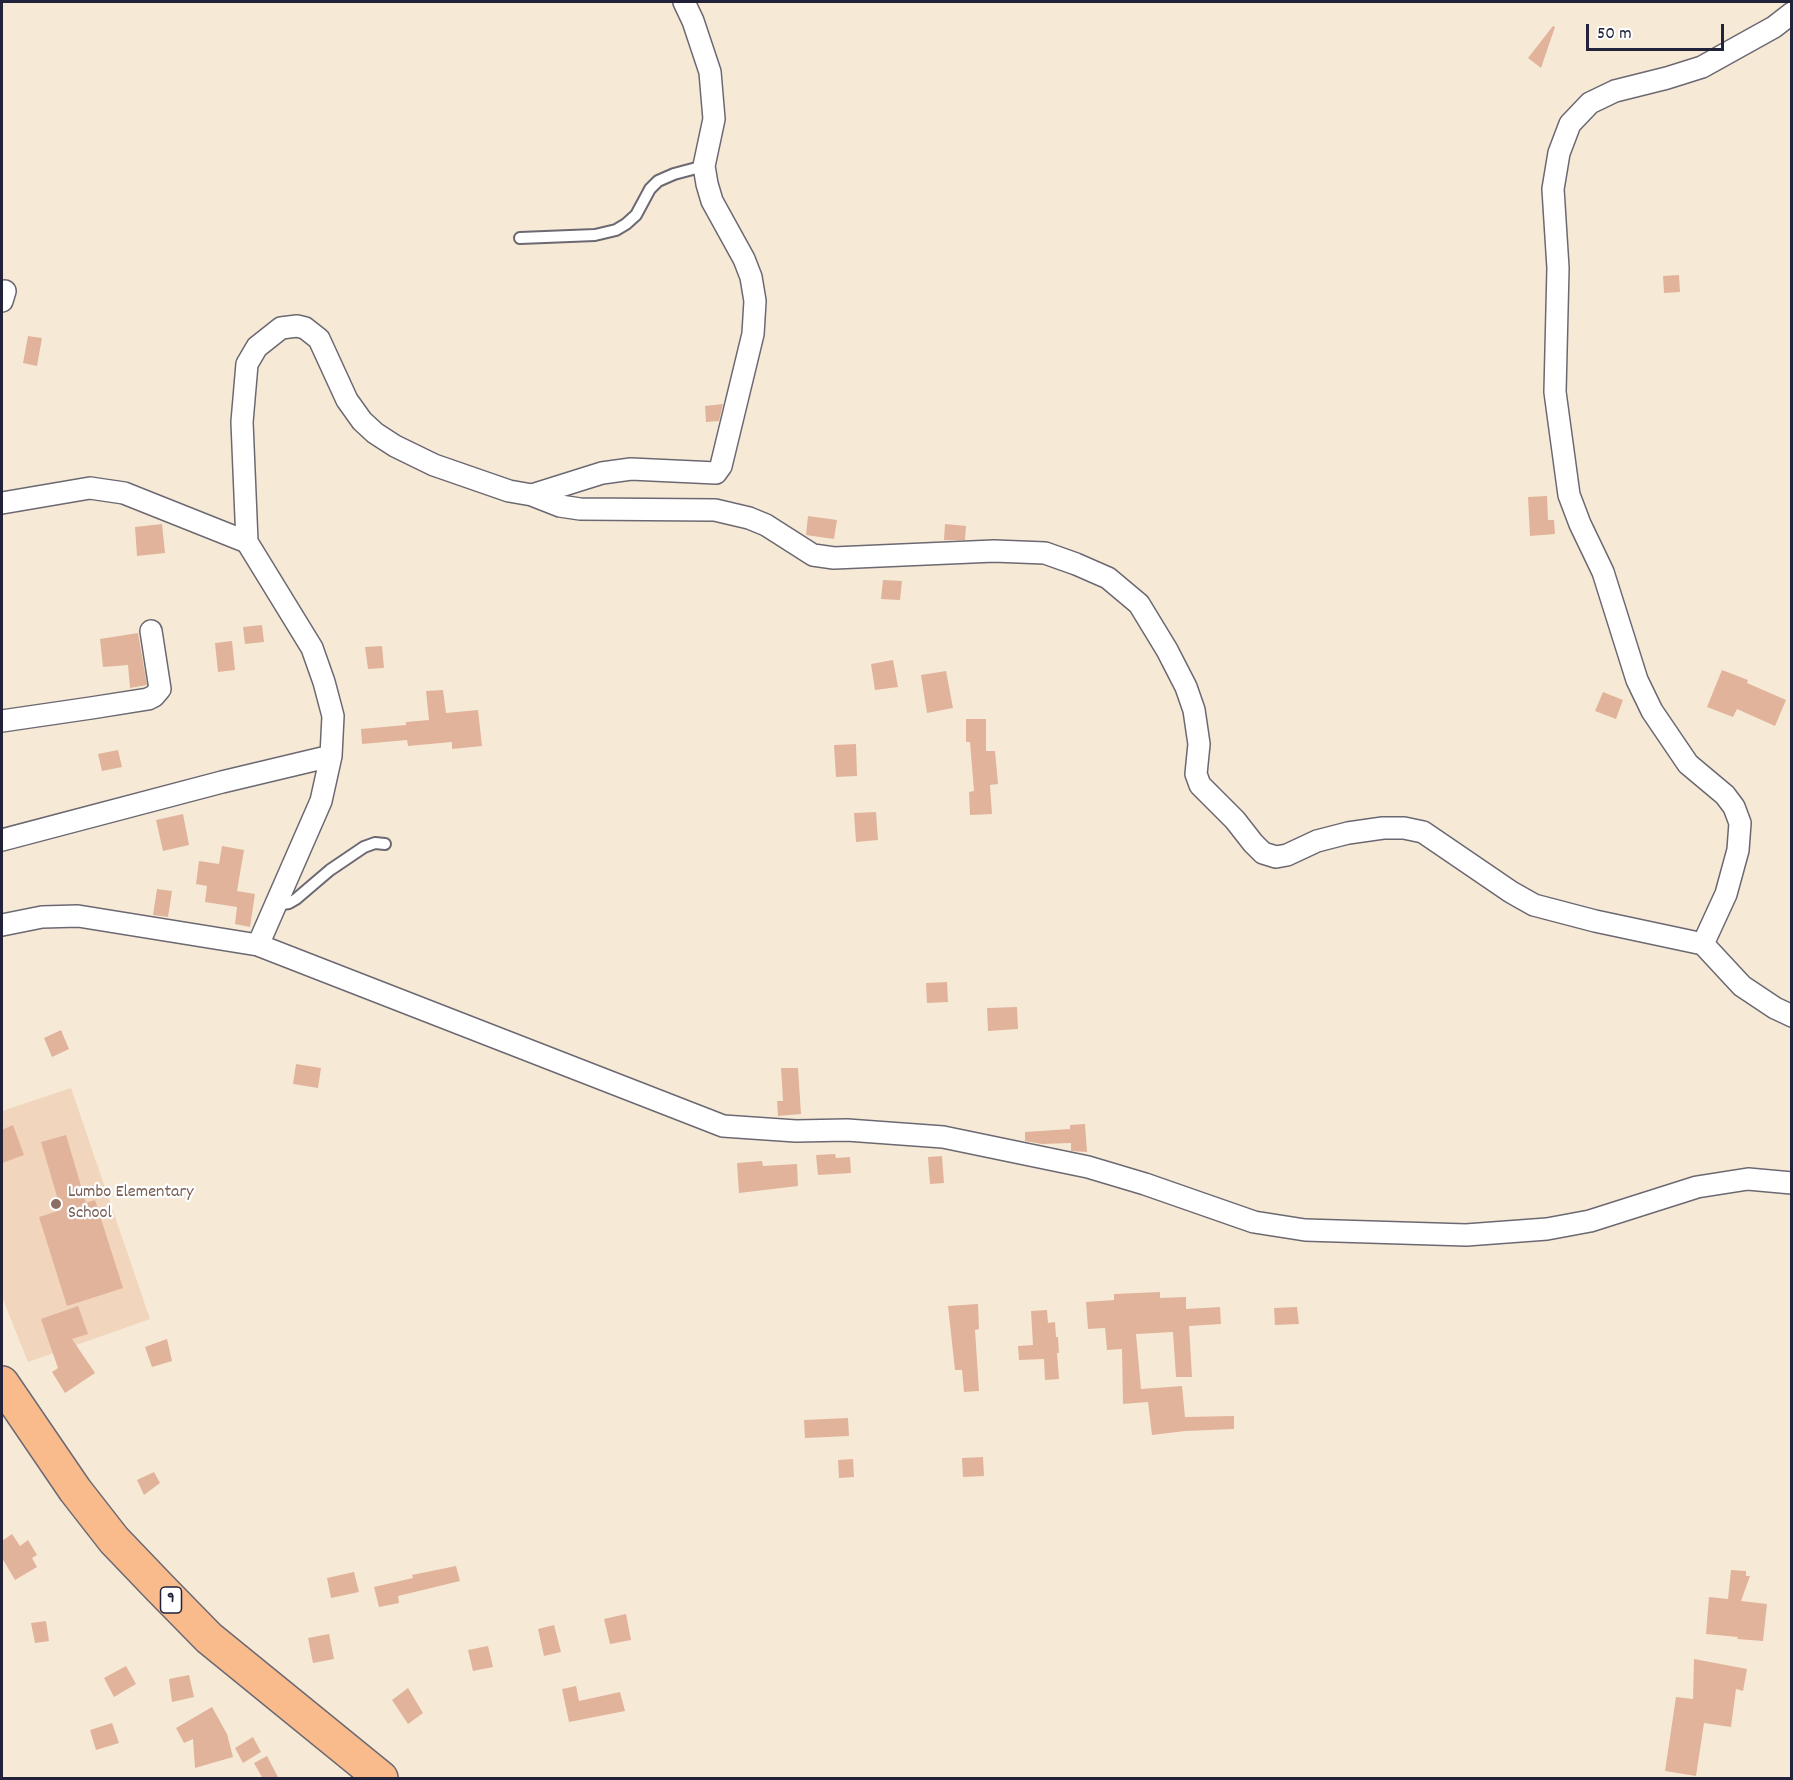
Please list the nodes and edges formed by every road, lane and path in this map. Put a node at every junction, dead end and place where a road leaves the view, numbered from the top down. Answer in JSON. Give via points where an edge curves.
{"nodes":[{"id":1,"x":684,"y":2,"type":"edge"},
{"id":2,"x":1791,"y":13,"type":"edge"},
{"id":3,"x":704,"y":166,"type":"junction"},
{"id":4,"x":520,"y":238,"type":"dead end"},
{"id":5,"x":532,"y":495,"type":"junction"},
{"id":6,"x":2,"y":503,"type":"edge"},
{"id":7,"x":247,"y":542,"type":"junction"},
{"id":8,"x":151,"y":631,"type":"dead end"},
{"id":9,"x":2,"y":721,"type":"edge"},
{"id":10,"x":331,"y":756,"type":"junction"},
{"id":11,"x":2,"y":840,"type":"edge"},
{"id":12,"x":385,"y":843,"type":"dead end"},
{"id":13,"x":275,"y":905,"type":"junction"},
{"id":14,"x":2,"y":925,"type":"edge"},
{"id":15,"x":1703,"y":944,"type":"junction"},
{"id":16,"x":258,"y":945,"type":"junction"},
{"id":17,"x":1791,"y":1016,"type":"edge"},
{"id":18,"x":1791,"y":1183,"type":"edge"},
{"id":19,"x":5,"y":1396,"type":"edge"},
{"id":20,"x":381,"y":1779,"type":"edge"}],
"edges":[{"from":1,"to":3,"type":"street","via":[[710,72],[714,119]]},
{"from":2,"to":15,"type":"street","via":[[1774,27],[1702,67],[1590,102],[1570,124],[1559,153],[1553,189],[1558,268],[1555,392],[1569,495],[1603,572],[1637,680],[1652,711],[1688,764],[1725,795],[1740,822],[1738,850],[1726,894]]},
{"from":3,"to":4,"type":"lane","via":[[658,181],[636,215],[616,230],[595,235]]},
{"from":3,"to":5,"type":"street","via":[[712,201],[744,259],[755,301],[753,334],[721,466],[712,474],[631,469],[602,473]]},
{"from":5,"to":7,"type":"street","via":[[434,465],[375,434],[347,400],[319,339],[305,328],[281,328],[257,347],[247,364],[242,422]]},
{"from":5,"to":15,"type":"street","via":[[580,509],[715,510],[749,518],[813,555],[834,558],[994,551],[1045,553],[1076,564],[1108,578],[1139,604],[1167,650],[1194,710],[1199,744],[1196,774],[1200,785],[1263,853],[1276,857],[1348,833],[1404,828],[1423,832],[1534,905]]},
{"from":6,"to":7,"type":"street","via":[[90,488],[124,494]]},
{"from":7,"to":10,"type":"street","via":[[312,648],[333,716]]},
{"from":8,"to":9,"type":"street","via":[[160,689],[154,696]]},
{"from":10,"to":11,"type":"street"},
{"from":10,"to":13,"type":"street","via":[[321,801]]},
{"from":12,"to":13,"type":"lane","via":[[364,847],[296,899]]},
{"from":13,"to":16,"type":"street"},
{"from":14,"to":16,"type":"street","via":[[42,917],[78,916]]},
{"from":15,"to":17,"type":"street","via":[[1742,987]]},
{"from":16,"to":18,"type":"street","via":[[723,1126],[943,1137],[1088,1167],[1254,1222],[1305,1230],[1466,1235],[1547,1229],[1590,1221],[1697,1187],[1748,1179]]},
{"from":19,"to":20,"type":"highway","number":"9","via":[[114,1540],[209,1638]]}]}
